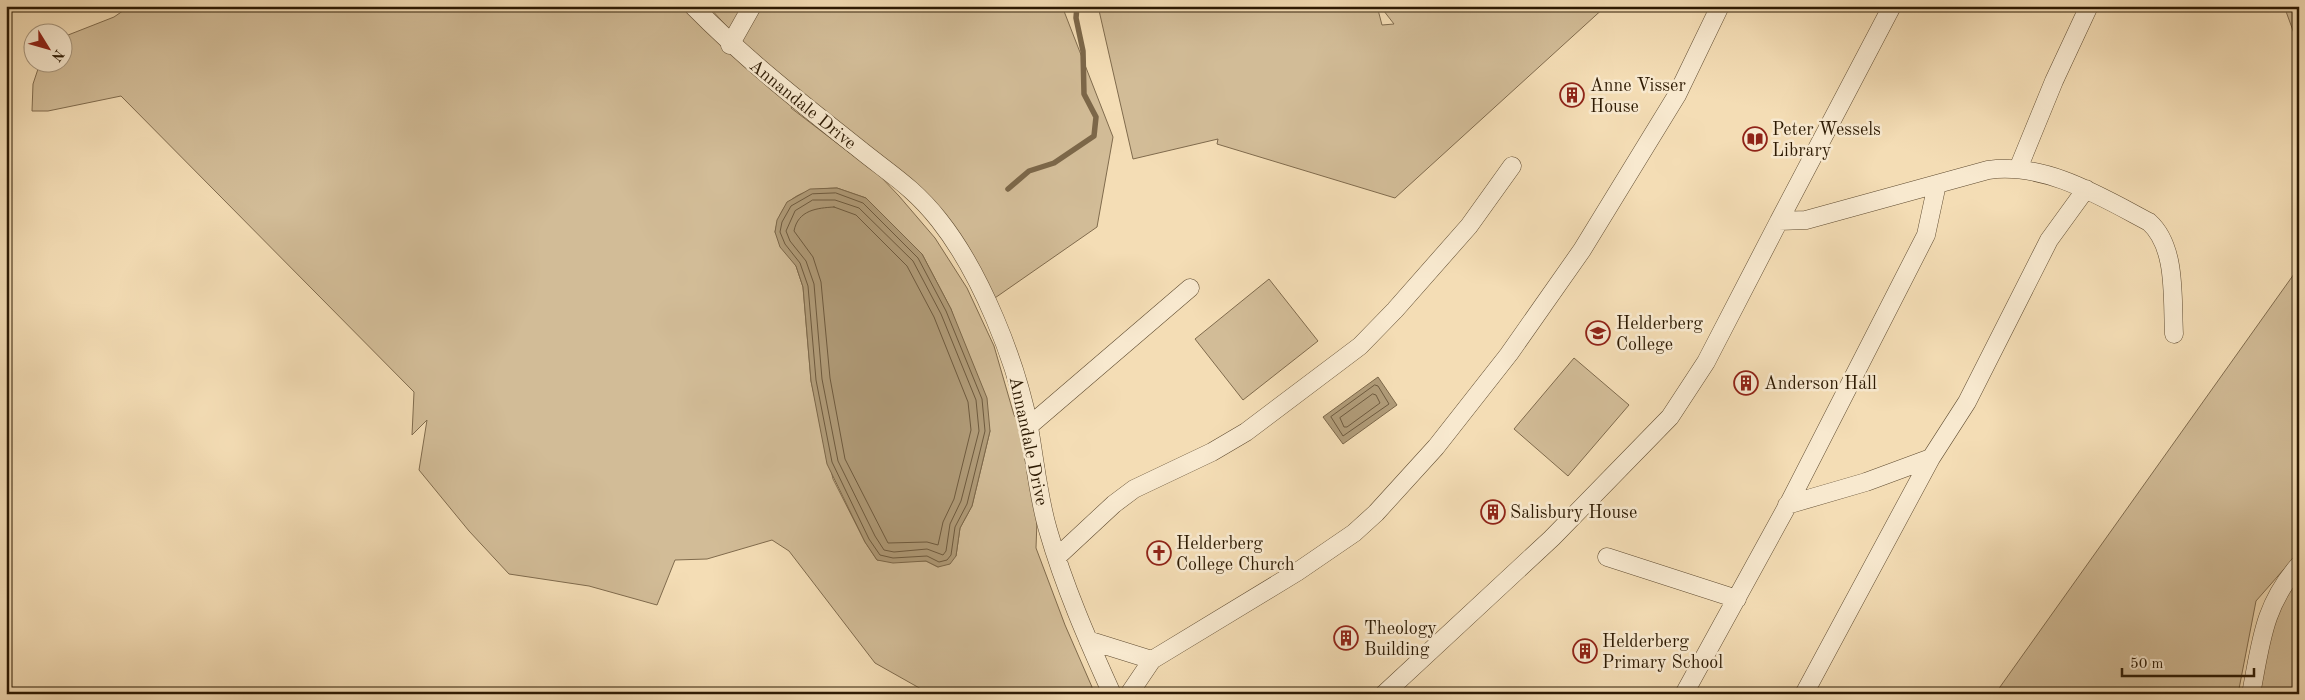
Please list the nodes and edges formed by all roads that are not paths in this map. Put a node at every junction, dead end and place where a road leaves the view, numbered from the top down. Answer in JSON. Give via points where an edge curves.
{"nodes":[{"id":1,"x":693,"y":6,"type":"edge"},
{"id":2,"x":752,"y":6,"type":"edge"},
{"id":3,"x":1720,"y":6,"type":"edge"},
{"id":4,"x":1892,"y":6,"type":"edge"},
{"id":5,"x":2089,"y":6,"type":"edge"},
{"id":6,"x":730,"y":45,"type":"junction"},
{"id":7,"x":1512,"y":166,"type":"dead end"},
{"id":8,"x":2018,"y":169,"type":"junction"},
{"id":9,"x":1938,"y":184,"type":"junction"},
{"id":10,"x":2086,"y":189,"type":"junction"},
{"id":11,"x":1779,"y":221,"type":"junction"},
{"id":12,"x":1190,"y":288,"type":"dead end"},
{"id":13,"x":2174,"y":334,"type":"dead end"},
{"id":14,"x":1029,"y":426,"type":"junction"},
{"id":15,"x":1931,"y":458,"type":"junction"},
{"id":16,"x":1787,"y":505,"type":"junction"},
{"id":17,"x":1057,"y":557,"type":"junction"},
{"id":18,"x":1607,"y":557,"type":"dead end"},
{"id":19,"x":2299,"y":565,"type":"edge"},
{"id":20,"x":1737,"y":599,"type":"junction"},
{"id":21,"x":1088,"y":640,"type":"junction"},
{"id":22,"x":1152,"y":660,"type":"junction"},
{"id":23,"x":1112,"y":694,"type":"edge"},
{"id":24,"x":1129,"y":694,"type":"edge"},
{"id":25,"x":1384,"y":694,"type":"edge"},
{"id":26,"x":1684,"y":694,"type":"edge"},
{"id":27,"x":1804,"y":694,"type":"edge"},
{"id":28,"x":2251,"y":694,"type":"edge"}],
"edges":[{"from":1,"to":6,"type":"street","name":"Annandale Drive"},
{"from":2,"to":6,"type":"street"},
{"from":3,"to":22,"type":"street","via":[[1677,95],[1582,250],[1504,361],[1430,454],[1376,513],[1337,546]]},
{"from":4,"to":11,"type":"street"},
{"from":5,"to":8,"type":"street"},
{"from":6,"to":14,"type":"street","name":"Annandale Drive","via":[[916,192],[940,221],[959,248],[986,302],[1014,370]]},
{"from":7,"to":17,"type":"street","via":[[1468,226],[1360,346],[1246,432],[1134,490],[1114,504]]},
{"from":8,"to":9,"type":"street","via":[[1988,170]]},
{"from":8,"to":10,"type":"street"},
{"from":9,"to":11,"type":"street","via":[[1806,220]]},
{"from":9,"to":16,"type":"street","via":[[1926,235]]},
{"from":10,"to":13,"type":"street","via":[[2149,222],[2162,237],[2170,273]]},
{"from":10,"to":15,"type":"street","via":[[2049,240],[1967,402]]},
{"from":11,"to":25,"type":"street","via":[[1706,362],[1670,416],[1552,538]]},
{"from":12,"to":14,"type":"street"},
{"from":14,"to":17,"type":"street","name":"Annandale Drive","via":[[1038,492]]},
{"from":15,"to":16,"type":"street","via":[[1866,482]]},
{"from":15,"to":27,"type":"street"},
{"from":16,"to":20,"type":"street"},
{"from":17,"to":21,"type":"street","name":"Annandale Drive"},
{"from":18,"to":20,"type":"street"},
{"from":19,"to":28,"type":"street","via":[[2284,582],[2271,605]]},
{"from":20,"to":26,"type":"street"},
{"from":21,"to":22,"type":"street"},
{"from":21,"to":23,"type":"street","name":"Annandale Drive"},
{"from":22,"to":24,"type":"street"}]}
